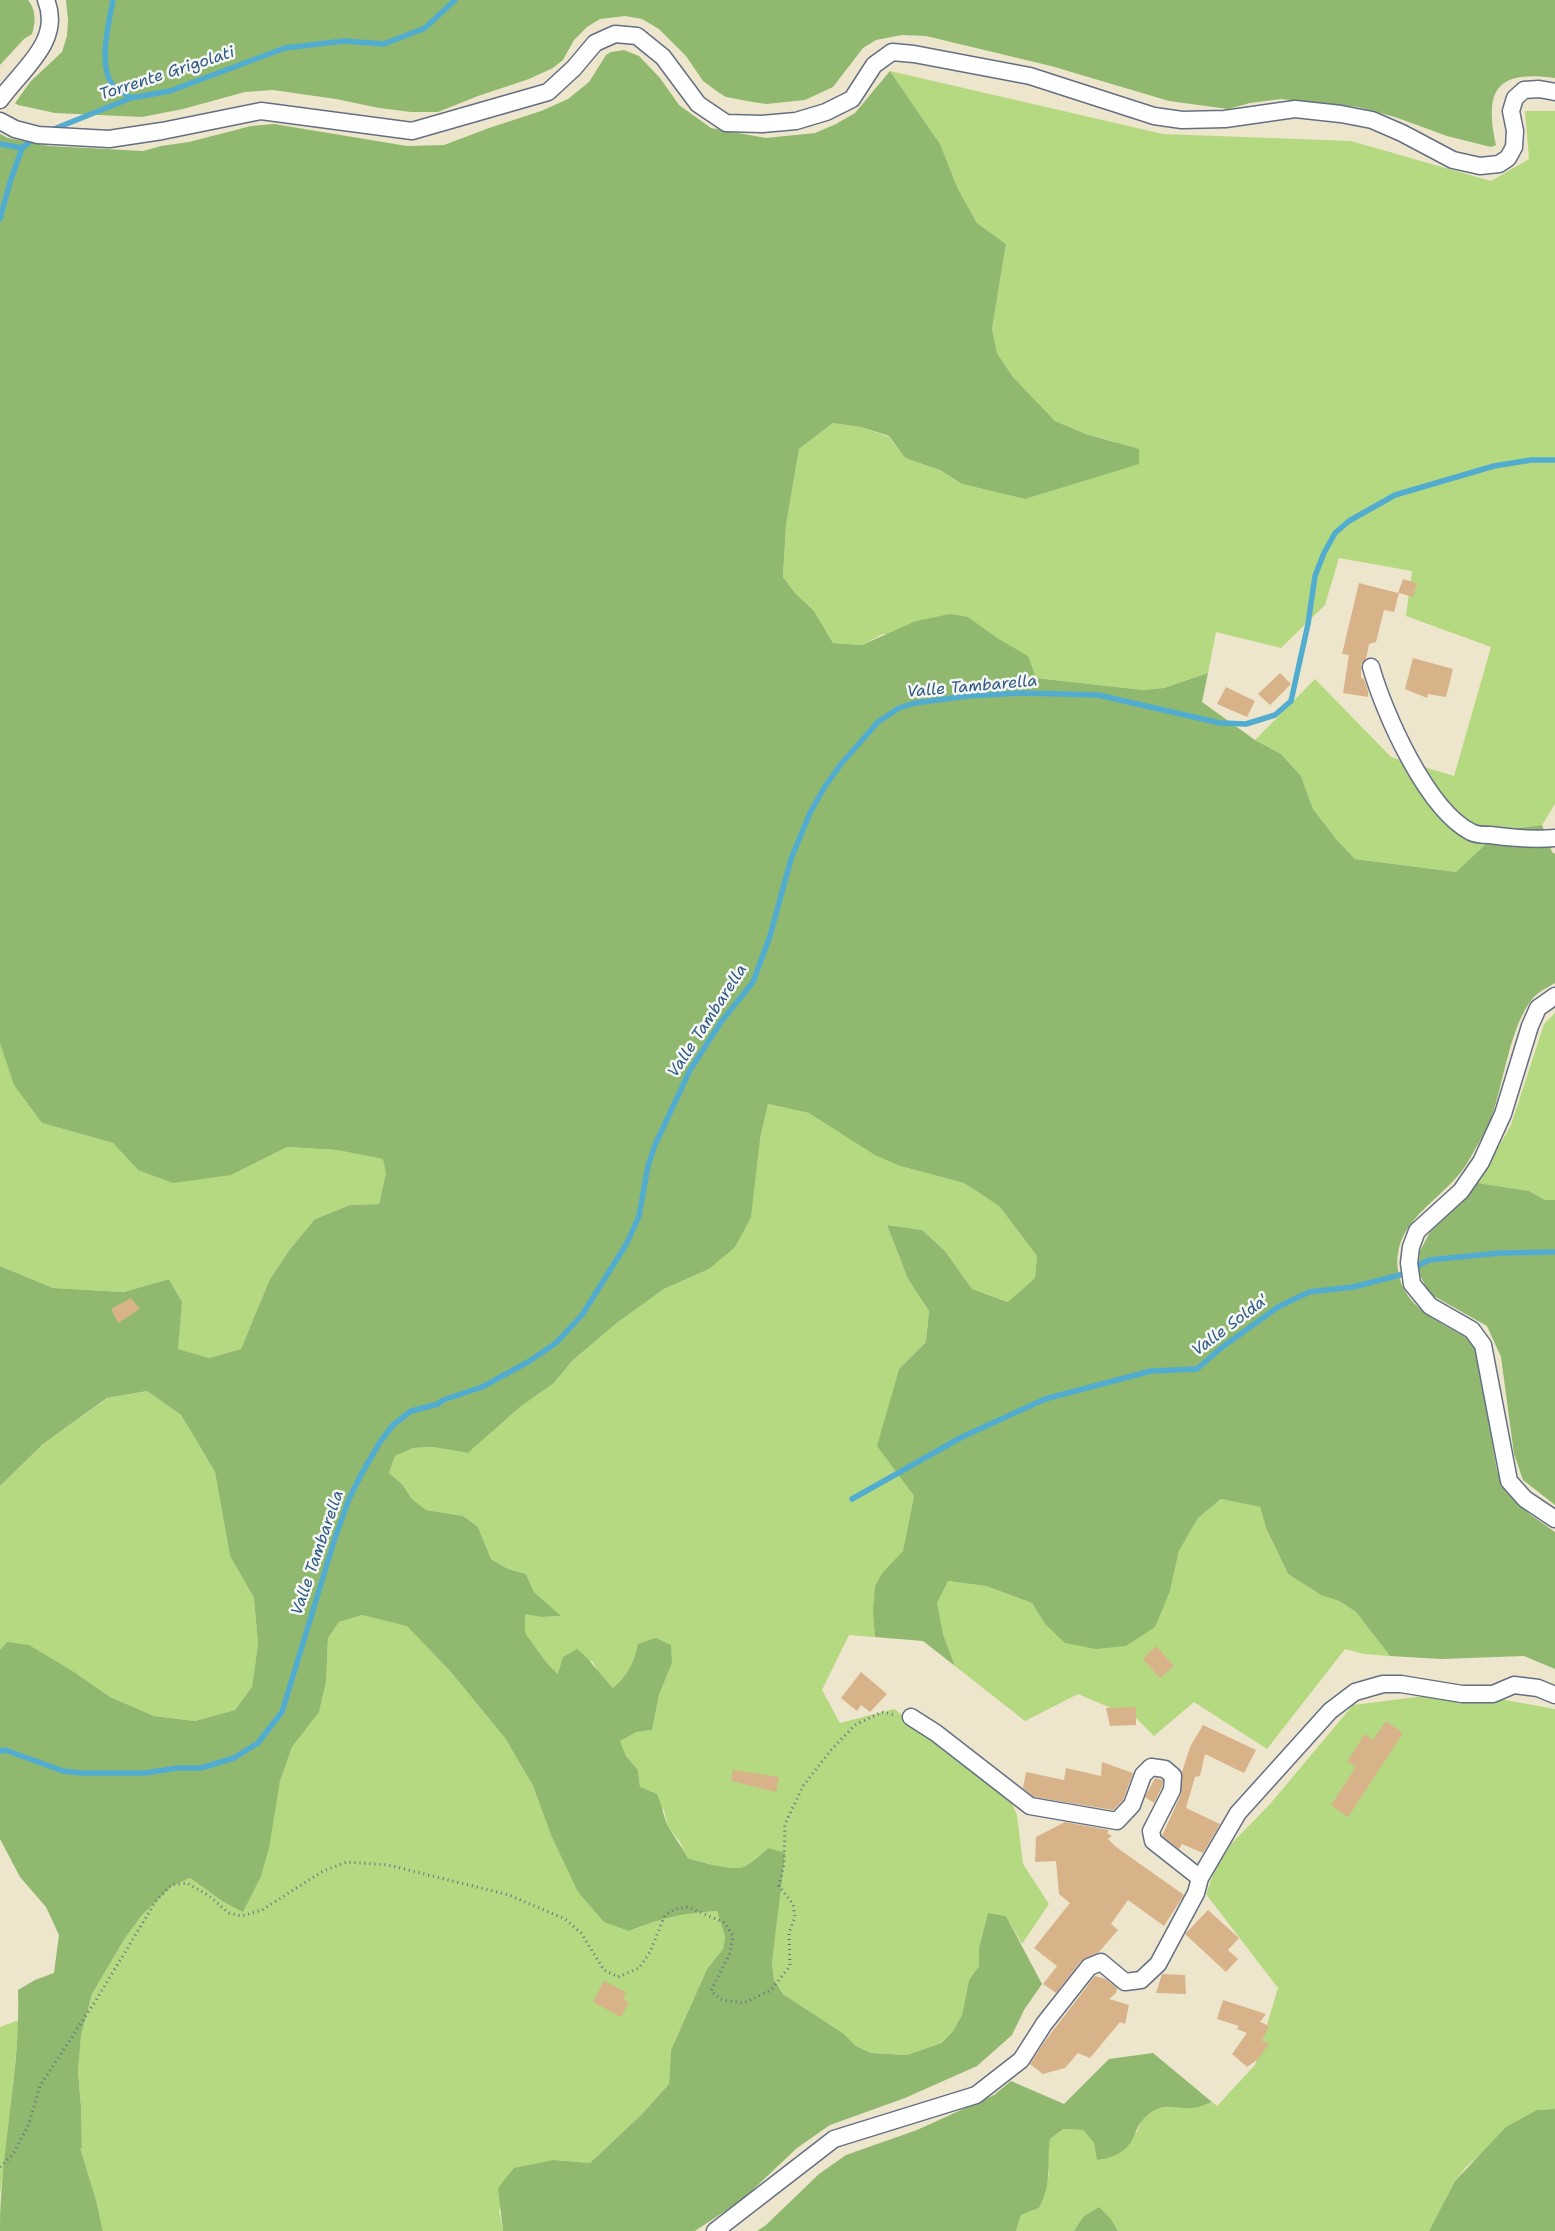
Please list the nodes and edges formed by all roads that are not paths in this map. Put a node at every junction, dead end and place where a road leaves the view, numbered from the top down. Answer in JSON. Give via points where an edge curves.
{"nodes":[{"id":1,"x":46,"y":0,"type":"edge"},
{"id":2,"x":1555,"y":92,"type":"edge"},
{"id":3,"x":0,"y":100,"type":"edge"},
{"id":4,"x":0,"y":121,"type":"edge"},
{"id":5,"x":1371,"y":667,"type":"dead end"},
{"id":6,"x":1555,"y":838,"type":"edge"},
{"id":7,"x":1555,"y":996,"type":"edge"},
{"id":8,"x":1555,"y":1519,"type":"edge"},
{"id":9,"x":1555,"y":1695,"type":"edge"},
{"id":10,"x":911,"y":1717,"type":"road end"},
{"id":11,"x":1200,"y":1878,"type":"junction"},
{"id":12,"x":715,"y":2231,"type":"edge"}],
"edges":[{"from":1,"to":3,"type":"street","via":[[51,22],[43,48]]},
{"from":2,"to":4,"type":"street","via":[[1524,90],[1515,98],[1511,111],[1515,131],[1511,153],[1498,164],[1480,166],[1453,160],[1402,133],[1357,117],[1295,109],[1226,119],[1182,120],[1154,116],[1030,76],[892,52],[874,65],[852,99],[826,112],[796,121],[762,124],[726,122],[698,104],[663,57],[637,36],[615,34],[595,43],[548,92],[412,131],[261,111],[109,139],[38,135]]},
{"from":5,"to":6,"type":"street","via":[[1386,710],[1422,782],[1447,813],[1472,833],[1531,840]]},
{"from":7,"to":8,"type":"street","via":[[1535,1014],[1503,1114],[1481,1162],[1461,1191],[1417,1231],[1409,1263],[1412,1284],[1430,1306],[1472,1330],[1483,1345],[1509,1480],[1525,1499]]},
{"from":9,"to":11,"type":"street","via":[[1538,1688],[1514,1685],[1493,1694],[1462,1694],[1392,1684],[1355,1692],[1330,1710],[1238,1813]]},
{"from":10,"to":11,"type":"street","via":[[936,1732],[1030,1806],[1118,1821],[1132,1804],[1143,1775],[1150,1767],[1165,1769],[1173,1776],[1172,1790],[1151,1831],[1152,1841]]},
{"from":11,"to":12,"type":"street","via":[[1173,1939],[1158,1964],[1140,1980],[1125,1982],[1101,1962],[1090,1967],[1044,2024],[1021,2060],[976,2095],[834,2139]]}]}
